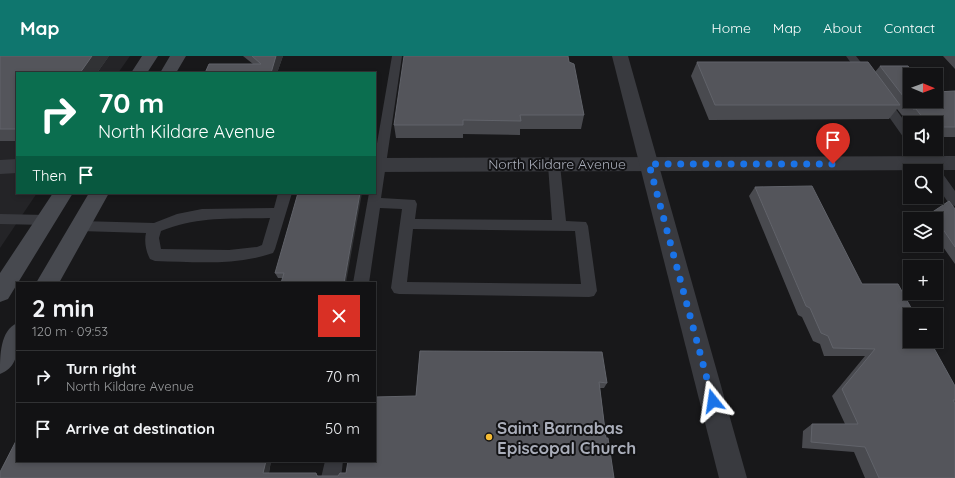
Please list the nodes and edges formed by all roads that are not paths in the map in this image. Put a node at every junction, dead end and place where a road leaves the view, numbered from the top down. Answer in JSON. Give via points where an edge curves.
{"nodes":[{"id":1,"x":150,"y":56,"type":"edge"},
{"id":2,"x":178,"y":56,"type":"edge"},
{"id":3,"x":397,"y":56,"type":"edge"},
{"id":4,"x":620,"y":56,"type":"edge"},
{"id":5,"x":851,"y":56,"type":"edge"},
{"id":6,"x":140,"y":72,"type":"edge"},
{"id":7,"x":169,"y":72,"type":"edge"},
{"id":8,"x":903,"y":128,"type":"edge"},
{"id":9,"x":955,"y":163,"type":"edge"},
{"id":10,"x":554,"y":164,"type":"junction"},
{"id":11,"x":649,"y":164,"type":"junction"},
{"id":12,"x":903,"y":164,"type":"edge"},
{"id":13,"x":929,"y":164,"type":"edge"},
{"id":14,"x":377,"y":165,"type":"edge"},
{"id":15,"x":16,"y":166,"type":"edge"},
{"id":16,"x":0,"y":167,"type":"edge"},
{"id":17,"x":376,"y":178,"type":"edge"},
{"id":18,"x":943,"y":184,"type":"edge"},
{"id":19,"x":62,"y":194,"type":"edge"},
{"id":20,"x":98,"y":194,"type":"edge"},
{"id":21,"x":285,"y":194,"type":"edge"},
{"id":22,"x":375,"y":194,"type":"edge"},
{"id":23,"x":955,"y":201,"type":"edge"},
{"id":24,"x":374,"y":203,"type":"junction"},
{"id":25,"x":279,"y":213,"type":"junction"},
{"id":26,"x":0,"y":219,"type":"edge"},
{"id":27,"x":46,"y":220,"type":"junction"},
{"id":28,"x":407,"y":224,"type":"junction"},
{"id":29,"x":80,"y":226,"type":"junction"},
{"id":30,"x":559,"y":226,"type":"junction"},
{"id":31,"x":155,"y":228,"type":"junction"},
{"id":32,"x":48,"y":282,"type":"edge"},
{"id":33,"x":361,"y":282,"type":"edge"},
{"id":34,"x":0,"y":292,"type":"edge"},
{"id":35,"x":16,"y":336,"type":"edge"},
{"id":36,"x":0,"y":363,"type":"edge"},
{"id":37,"x":334,"y":462,"type":"edge"},
{"id":38,"x":331,"y":478,"type":"edge"},
{"id":39,"x":733,"y":478,"type":"edge"}],
"edges":[{"from":1,"to":6,"type":"main road"},
{"from":2,"to":7,"type":"main road"},
{"from":3,"to":14,"type":"lane"},
{"from":4,"to":11,"type":"street"},
{"from":5,"to":8,"type":"lane"},
{"from":9,"to":13,"type":"street","name":"North Kildare Avenue"},
{"from":10,"to":11,"type":"street","name":"North Kildare Avenue"},
{"from":10,"to":14,"type":"street","name":"North Kildare Avenue"},
{"from":10,"to":30,"type":"lane"},
{"from":11,"to":12,"type":"street","name":"North Kildare Avenue"},
{"from":11,"to":39,"type":"street"},
{"from":14,"to":17,"type":"lane"},
{"from":15,"to":16,"type":"street"},
{"from":18,"to":23,"type":"lane"},
{"from":19,"to":27,"type":"main road"},
{"from":20,"to":29,"type":"main road"},
{"from":21,"to":25,"type":"lane"},
{"from":22,"to":24,"type":"lane"},
{"from":24,"to":28,"type":"lane","via":[[410,204]]},
{"from":24,"to":33,"type":"lane"},
{"from":25,"to":31,"type":"lane","via":[[202,214],[177,219]]},
{"from":25,"to":31,"type":"lane","via":[[268,249],[243,255],[155,255],[152,238]]},
{"from":26,"to":27,"type":"lane"},
{"from":27,"to":34,"type":"main road"},
{"from":28,"to":30,"type":"lane"},
{"from":28,"to":30,"type":"lane","via":[[399,288],[589,291],[581,226]]},
{"from":29,"to":31,"type":"lane"},
{"from":29,"to":32,"type":"main road"},
{"from":35,"to":36,"type":"main road"},
{"from":37,"to":38,"type":"lane"}]}
